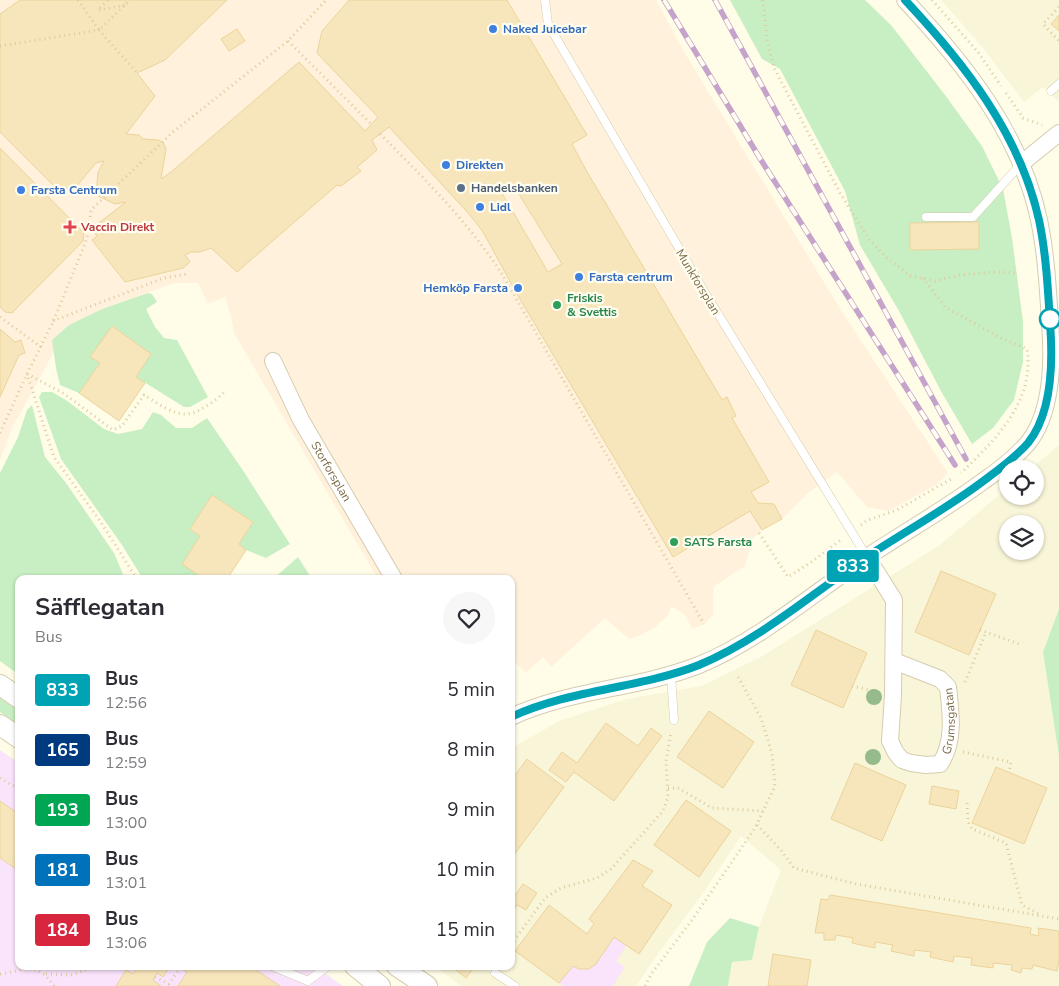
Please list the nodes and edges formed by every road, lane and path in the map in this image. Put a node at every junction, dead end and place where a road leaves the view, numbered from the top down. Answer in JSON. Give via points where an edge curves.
{"nodes":[{"id":1,"x":78,"y":0,"type":"edge"},
{"id":2,"x":108,"y":0,"type":"edge"},
{"id":3,"x":130,"y":0,"type":"edge"},
{"id":4,"x":326,"y":0,"type":"edge"},
{"id":5,"x":545,"y":0,"type":"edge"},
{"id":6,"x":763,"y":0,"type":"edge"},
{"id":7,"x":905,"y":0,"type":"edge"},
{"id":8,"x":932,"y":0,"type":"edge"},
{"id":9,"x":125,"y":5,"type":"junction"},
{"id":10,"x":1059,"y":7,"type":"edge"},
{"id":11,"x":99,"y":30,"type":"junction"},
{"id":12,"x":288,"y":41,"type":"junction"},
{"id":13,"x":1059,"y":41,"type":"edge"},
{"id":14,"x":0,"y":46,"type":"edge"},
{"id":15,"x":137,"y":73,"type":"dead end"},
{"id":16,"x":1059,"y":84,"type":"edge"},
{"id":17,"x":1051,"y":91,"type":"dead end"},
{"id":18,"x":371,"y":124,"type":"dead end"},
{"id":19,"x":380,"y":134,"type":"dead end"},
{"id":20,"x":1055,"y":135,"type":"edge"},
{"id":21,"x":1022,"y":164,"type":"junction"},
{"id":22,"x":926,"y":217,"type":"dead end"},
{"id":23,"x":1016,"y":273,"type":"dead end"},
{"id":24,"x":187,"y":274,"type":"dead end"},
{"id":25,"x":923,"y":278,"type":"junction"},
{"id":26,"x":0,"y":316,"type":"edge"},
{"id":27,"x":53,"y":322,"type":"junction"},
{"id":28,"x":41,"y":347,"type":"junction"},
{"id":29,"x":273,"y":362,"type":"dead end"},
{"id":30,"x":27,"y":374,"type":"junction"},
{"id":31,"x":1055,"y":385,"type":"edge"},
{"id":32,"x":225,"y":392,"type":"dead end"},
{"id":33,"x":0,"y":433,"type":"edge"},
{"id":34,"x":851,"y":532,"type":"junction"},
{"id":35,"x":759,"y":533,"type":"dead end"},
{"id":36,"x":867,"y":557,"type":"junction"},
{"id":37,"x":134,"y":575,"type":"edge"},
{"id":38,"x":392,"y":575,"type":"edge"},
{"id":39,"x":704,"y":624,"type":"dead end"},
{"id":40,"x":980,"y":630,"type":"dead end"},
{"id":41,"x":986,"y":632,"type":"junction"},
{"id":42,"x":1022,"y":645,"type":"dead end"},
{"id":43,"x":977,"y":652,"type":"dead end"},
{"id":44,"x":894,"y":660,"type":"junction"},
{"id":45,"x":671,"y":675,"type":"junction"},
{"id":46,"x":737,"y":675,"type":"dead end"},
{"id":47,"x":0,"y":685,"type":"edge"},
{"id":48,"x":852,"y":686,"type":"dead end"},
{"id":49,"x":15,"y":695,"type":"edge"},
{"id":50,"x":893,"y":695,"type":"junction"},
{"id":51,"x":515,"y":715,"type":"edge"},
{"id":52,"x":674,"y":720,"type":"joint"},
{"id":53,"x":0,"y":725,"type":"edge"},
{"id":54,"x":15,"y":735,"type":"edge"},
{"id":55,"x":948,"y":749,"type":"junction"},
{"id":56,"x":1009,"y":772,"type":"dead end"},
{"id":57,"x":0,"y":778,"type":"edge"},
{"id":58,"x":15,"y":787,"type":"edge"},
{"id":59,"x":668,"y":788,"type":"junction"},
{"id":60,"x":967,"y":803,"type":"dead end"},
{"id":61,"x":763,"y":810,"type":"junction"},
{"id":62,"x":757,"y":825,"type":"junction"},
{"id":63,"x":1045,"y":917,"type":"junction"},
{"id":64,"x":1059,"y":919,"type":"edge"},
{"id":65,"x":515,"y":939,"type":"edge"},
{"id":66,"x":21,"y":970,"type":"edge"},
{"id":67,"x":37,"y":970,"type":"edge"},
{"id":68,"x":86,"y":970,"type":"edge"},
{"id":69,"x":179,"y":970,"type":"edge"},
{"id":70,"x":282,"y":970,"type":"edge"},
{"id":71,"x":323,"y":970,"type":"edge"},
{"id":72,"x":360,"y":970,"type":"edge"},
{"id":73,"x":403,"y":970,"type":"edge"},
{"id":74,"x":495,"y":973,"type":"dead end"},
{"id":75,"x":0,"y":974,"type":"edge"},
{"id":76,"x":46,"y":974,"type":"junction"},
{"id":77,"x":155,"y":977,"type":"dead end"},
{"id":78,"x":308,"y":981,"type":"junction"},
{"id":79,"x":54,"y":986,"type":"edge"},
{"id":80,"x":317,"y":986,"type":"edge"},
{"id":81,"x":380,"y":986,"type":"edge"},
{"id":82,"x":426,"y":986,"type":"edge"},
{"id":83,"x":515,"y":986,"type":"edge"},
{"id":84,"x":645,"y":986,"type":"edge"}],
"edges":[{"from":1,"to":11,"type":"path"},
{"from":2,"to":9,"type":"path","via":[[99,10]]},
{"from":3,"to":9,"type":"path"},
{"from":4,"to":12,"type":"path"},
{"from":5,"to":34,"type":"lane","name":"Munkforsplan","via":[[548,24],[694,274]]},
{"from":6,"to":25,"type":"path","via":[[774,68],[840,193],[869,239],[887,258],[911,276]]},
{"from":7,"to":21,"type":"street","via":[[940,37],[984,95]]},
{"from":8,"to":20,"type":"path","via":[[978,52],[1023,118],[1042,125]]},
{"from":9,"to":11,"type":"path"},
{"from":10,"to":13,"type":"path","via":[[1043,24]]},
{"from":11,"to":14,"type":"path"},
{"from":11,"to":15,"type":"path"},
{"from":12,"to":18,"type":"path"},
{"from":12,"to":27,"type":"path","via":[[174,132],[91,210],[87,238]]},
{"from":16,"to":17,"type":"lane"},
{"from":19,"to":39,"type":"path","via":[[465,222],[502,274]]},
{"from":20,"to":21,"type":"street"},
{"from":21,"to":22,"type":"lane","via":[[973,217]]},
{"from":21,"to":31,"type":"street","via":[[1043,246]]},
{"from":23,"to":25,"type":"path","via":[[960,275],[935,281]]},
{"from":24,"to":27,"type":"path","via":[[164,278]]},
{"from":25,"to":34,"type":"path","via":[[945,307],[1027,349],[1029,362],[1025,388],[1016,410],[992,443],[958,476],[897,510],[868,520]]},
{"from":26,"to":28,"type":"path"},
{"from":27,"to":28,"type":"path"},
{"from":28,"to":30,"type":"path"},
{"from":29,"to":38,"type":"street","name":"Storforsplan","via":[[301,420]]},
{"from":30,"to":32,"type":"path","via":[[63,393],[113,430],[122,426],[144,395],[184,414],[201,410]]},
{"from":30,"to":33,"type":"path"},
{"from":30,"to":37,"type":"path","via":[[54,457]]},
{"from":31,"to":36,"type":"street","via":[[1028,443],[999,470]]},
{"from":34,"to":35,"type":"path","via":[[788,577]]},
{"from":34,"to":36,"type":"lane","name":"Munkforsplan"},
{"from":36,"to":44,"type":"street","name":"Grumsgatan","via":[[894,600]]},
{"from":36,"to":45,"type":"street","via":[[752,637],[702,664]]},
{"from":40,"to":41,"type":"path"},
{"from":41,"to":42,"type":"path"},
{"from":41,"to":43,"type":"path"},
{"from":44,"to":50,"type":"street","name":"Grumsgatan"},
{"from":44,"to":55,"type":"street","name":"Grumsgatan","via":[[940,679],[948,688]]},
{"from":45,"to":51,"type":"street","via":[[568,697]]},
{"from":45,"to":52,"type":"lane"},
{"from":46,"to":61,"type":"path","via":[[762,718],[772,754],[775,786]]},
{"from":47,"to":49,"type":"street"},
{"from":48,"to":50,"type":"path"},
{"from":50,"to":55,"type":"street","name":"Grumsgatan","via":[[890,741],[902,760],[926,766],[940,764]]},
{"from":52,"to":59,"type":"path","via":[[666,761]]},
{"from":53,"to":54,"type":"street"},
{"from":55,"to":56,"type":"path","via":[[1007,760],[1011,762]]},
{"from":57,"to":58,"type":"path"},
{"from":59,"to":61,"type":"path","via":[[678,788],[712,808]]},
{"from":59,"to":65,"type":"path","via":[[663,810],[611,869],[597,878],[561,888],[545,898]]},
{"from":60,"to":63,"type":"path","via":[[968,822],[972,829],[1006,843],[1022,905]]},
{"from":61,"to":62,"type":"path"},
{"from":62,"to":63,"type":"path","via":[[794,868],[856,884]]},
{"from":62,"to":84,"type":"path"},
{"from":63,"to":64,"type":"path"},
{"from":66,"to":75,"type":"path"},
{"from":67,"to":76,"type":"path"},
{"from":68,"to":76,"type":"path","via":[[71,975]]},
{"from":69,"to":77,"type":"path","via":[[169,984]]},
{"from":70,"to":78,"type":"lane"},
{"from":71,"to":78,"type":"lane"},
{"from":72,"to":81,"type":"street"},
{"from":73,"to":82,"type":"street"},
{"from":74,"to":83,"type":"lane"},
{"from":76,"to":79,"type":"path"},
{"from":78,"to":80,"type":"lane"}]}
